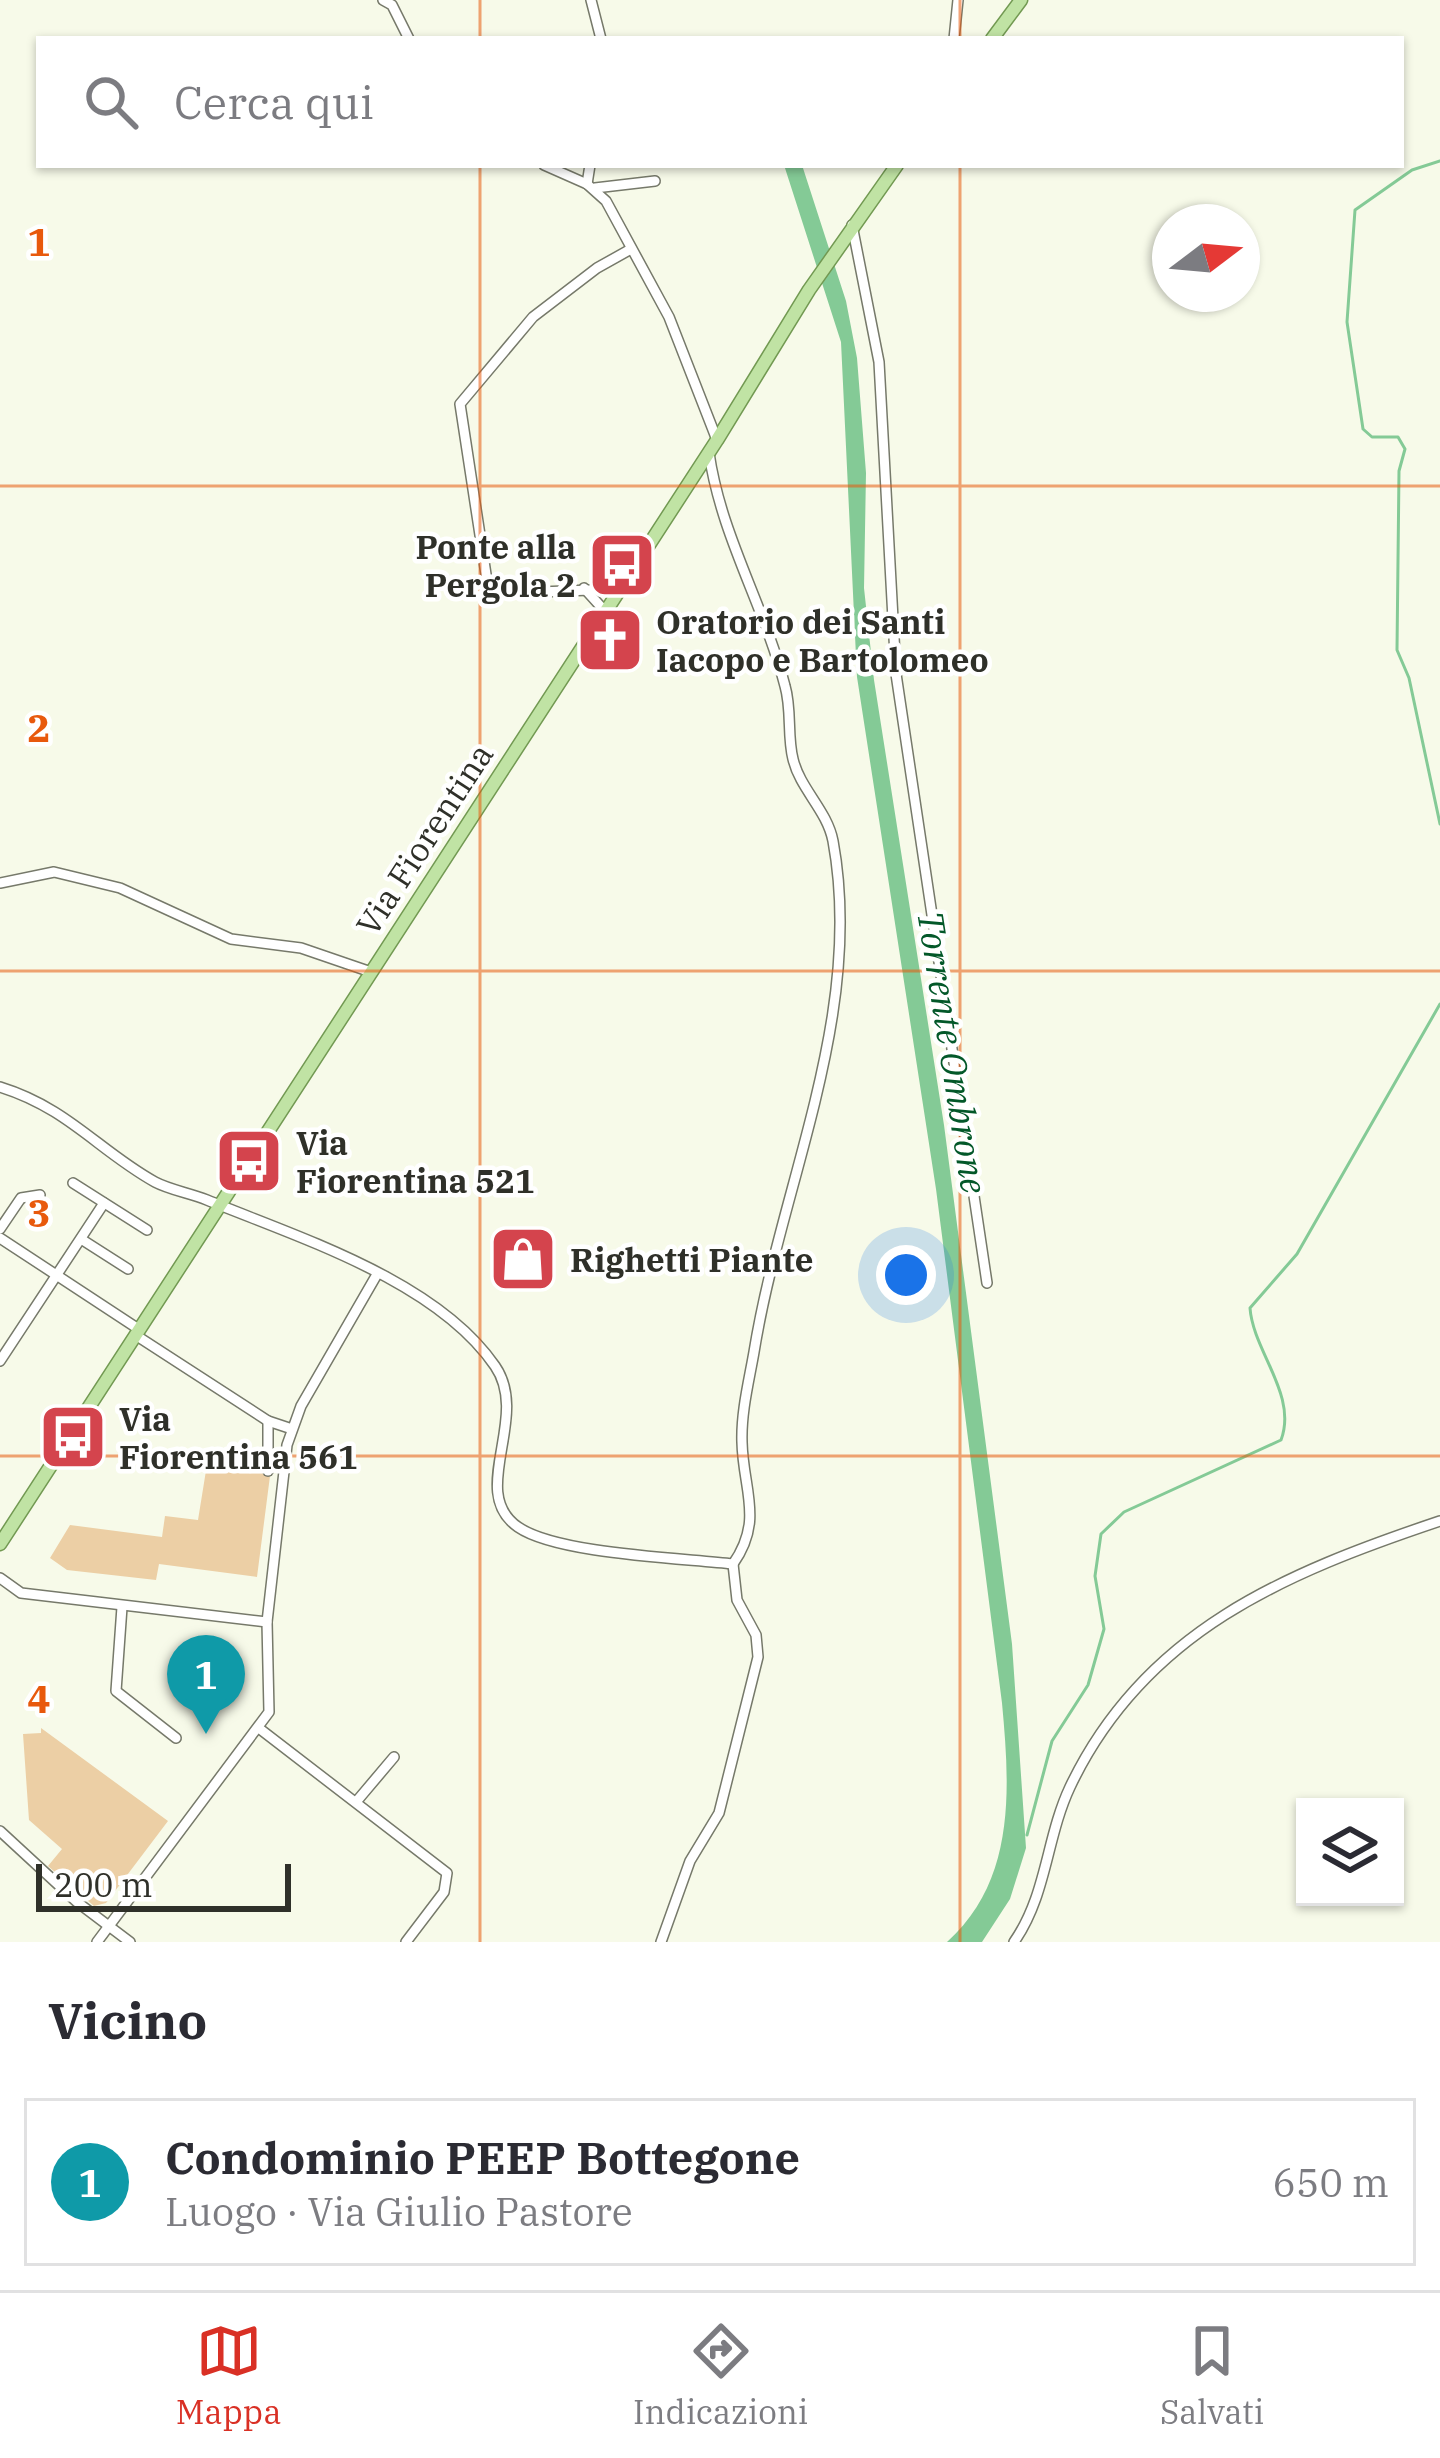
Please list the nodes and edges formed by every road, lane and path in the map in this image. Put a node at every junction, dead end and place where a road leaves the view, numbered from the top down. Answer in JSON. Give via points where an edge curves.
{"nodes":[{"id":1,"x":383,"y":0,"type":"edge"},
{"id":2,"x":591,"y":0,"type":"edge"},
{"id":3,"x":958,"y":0,"type":"edge"},
{"id":4,"x":1021,"y":0,"type":"edge"},
{"id":5,"x":408,"y":36,"type":"edge"},
{"id":6,"x":601,"y":36,"type":"edge"},
{"id":7,"x":954,"y":36,"type":"edge"},
{"id":8,"x":994,"y":36,"type":"edge"},
{"id":9,"x":551,"y":168,"type":"edge"},
{"id":10,"x":590,"y":168,"type":"edge"},
{"id":11,"x":895,"y":168,"type":"edge"},
{"id":12,"x":655,"y":181,"type":"dead end"},
{"id":13,"x":591,"y":186,"type":"junction"},
{"id":14,"x":850,"y":229,"type":"junction"},
{"id":15,"x":631,"y":249,"type":"junction"},
{"id":16,"x":717,"y":440,"type":"junction"},
{"id":17,"x":709,"y":453,"type":"junction"},
{"id":18,"x":584,"y":588,"type":"junction"},
{"id":19,"x":616,"y":589,"type":"junction"},
{"id":20,"x":603,"y":609,"type":"junction"},
{"id":21,"x":0,"y":883,"type":"edge"},
{"id":22,"x":371,"y":972,"type":"junction"},
{"id":23,"x":0,"y":1088,"type":"edge"},
{"id":24,"x":73,"y":1183,"type":"dead end"},
{"id":25,"x":40,"y":1195,"type":"dead end"},
{"id":26,"x":104,"y":1203,"type":"junction"},
{"id":27,"x":221,"y":1206,"type":"junction"},
{"id":28,"x":147,"y":1230,"type":"dead end"},
{"id":29,"x":0,"y":1234,"type":"edge"},
{"id":30,"x":80,"y":1239,"type":"junction"},
{"id":31,"x":128,"y":1269,"type":"dead end"},
{"id":32,"x":57,"y":1275,"type":"junction"},
{"id":33,"x":376,"y":1276,"type":"junction"},
{"id":34,"x":988,"y":1283,"type":"dead end"},
{"id":35,"x":139,"y":1333,"type":"junction"},
{"id":36,"x":0,"y":1361,"type":"edge"},
{"id":37,"x":268,"y":1421,"type":"junction"},
{"id":38,"x":292,"y":1429,"type":"junction"},
{"id":39,"x":268,"y":1471,"type":"dead end"},
{"id":40,"x":1440,"y":1521,"type":"edge"},
{"id":41,"x":0,"y":1544,"type":"edge"},
{"id":42,"x":733,"y":1564,"type":"junction"},
{"id":43,"x":0,"y":1578,"type":"edge"},
{"id":44,"x":122,"y":1607,"type":"junction"},
{"id":45,"x":267,"y":1622,"type":"junction"},
{"id":46,"x":260,"y":1729,"type":"junction"},
{"id":47,"x":176,"y":1738,"type":"dead end"},
{"id":48,"x":394,"y":1757,"type":"dead end"},
{"id":49,"x":356,"y":1802,"type":"junction"},
{"id":50,"x":0,"y":1831,"type":"edge"},
{"id":51,"x":109,"y":1925,"type":"junction"},
{"id":52,"x":97,"y":1942,"type":"edge"},
{"id":53,"x":130,"y":1942,"type":"edge"},
{"id":54,"x":406,"y":1942,"type":"edge"},
{"id":55,"x":661,"y":1942,"type":"edge"},
{"id":56,"x":1014,"y":1942,"type":"edge"}],
"edges":[{"from":1,"to":5,"type":"street"},
{"from":2,"to":6,"type":"street"},
{"from":3,"to":7,"type":"street"},
{"from":4,"to":8,"type":"main road"},
{"from":9,"to":13,"type":"street"},
{"from":10,"to":13,"type":"street"},
{"from":11,"to":14,"type":"main road","name":"Via Fiorentina"},
{"from":12,"to":13,"type":"street"},
{"from":13,"to":15,"type":"street"},
{"from":14,"to":16,"type":"main road","name":"Via Fiorentina"},
{"from":14,"to":34,"type":"street","via":[[879,362],[896,674]]},
{"from":15,"to":16,"type":"street","via":[[669,317]]},
{"from":15,"to":18,"type":"street","via":[[533,317],[460,404],[489,593]]},
{"from":16,"to":17,"type":"main road","name":"Via Fiorentina"},
{"from":17,"to":19,"type":"main road","name":"Via Fiorentina"},
{"from":17,"to":42,"type":"street","via":[[728,542],[786,688],[793,759],[832,835],[837,929],[835,1008],[763,1288],[742,1438],[752,1523]]},
{"from":18,"to":19,"type":"street"},
{"from":18,"to":20,"type":"street"},
{"from":19,"to":20,"type":"main road","name":"Via Fiorentina"},
{"from":20,"to":22,"type":"main road","name":"Via Fiorentina"},
{"from":21,"to":22,"type":"street","via":[[54,872],[120,888],[231,939],[301,948]]},
{"from":22,"to":27,"type":"main road","name":"Via Fiorentina"},
{"from":23,"to":27,"type":"street","via":[[88,1130],[157,1183]]},
{"from":24,"to":26,"type":"street"},
{"from":25,"to":29,"type":"street","via":[[21,1198]]},
{"from":26,"to":28,"type":"street"},
{"from":26,"to":30,"type":"street"},
{"from":27,"to":33,"type":"street"},
{"from":27,"to":35,"type":"main road","name":"Via Fiorentina"},
{"from":29,"to":32,"type":"street"},
{"from":30,"to":31,"type":"street"},
{"from":30,"to":32,"type":"street"},
{"from":32,"to":35,"type":"street"},
{"from":32,"to":36,"type":"street"},
{"from":33,"to":38,"type":"street"},
{"from":33,"to":42,"type":"street","via":[[443,1307],[501,1374],[511,1405],[497,1496],[520,1529],[562,1543]]},
{"from":35,"to":37,"type":"street"},
{"from":35,"to":41,"type":"main road","name":"Via Fiorentina"},
{"from":37,"to":38,"type":"street"},
{"from":37,"to":39,"type":"street"},
{"from":38,"to":45,"type":"street"},
{"from":40,"to":56,"type":"street","via":[[1248,1598],[1108,1717],[1061,1807],[1037,1900]]},
{"from":42,"to":55,"type":"street","via":[[736,1600],[756,1635],[758,1657],[719,1813],[690,1861]]},
{"from":43,"to":44,"type":"street","via":[[21,1593]]},
{"from":44,"to":45,"type":"street"},
{"from":44,"to":47,"type":"street","via":[[116,1691]]},
{"from":45,"to":46,"type":"street","via":[[271,1701]]},
{"from":46,"to":49,"type":"street"},
{"from":46,"to":51,"type":"street"},
{"from":48,"to":49,"type":"street"},
{"from":49,"to":54,"type":"street","via":[[447,1873],[444,1892]]},
{"from":50,"to":51,"type":"street"},
{"from":51,"to":52,"type":"street"},
{"from":51,"to":53,"type":"street"}]}
